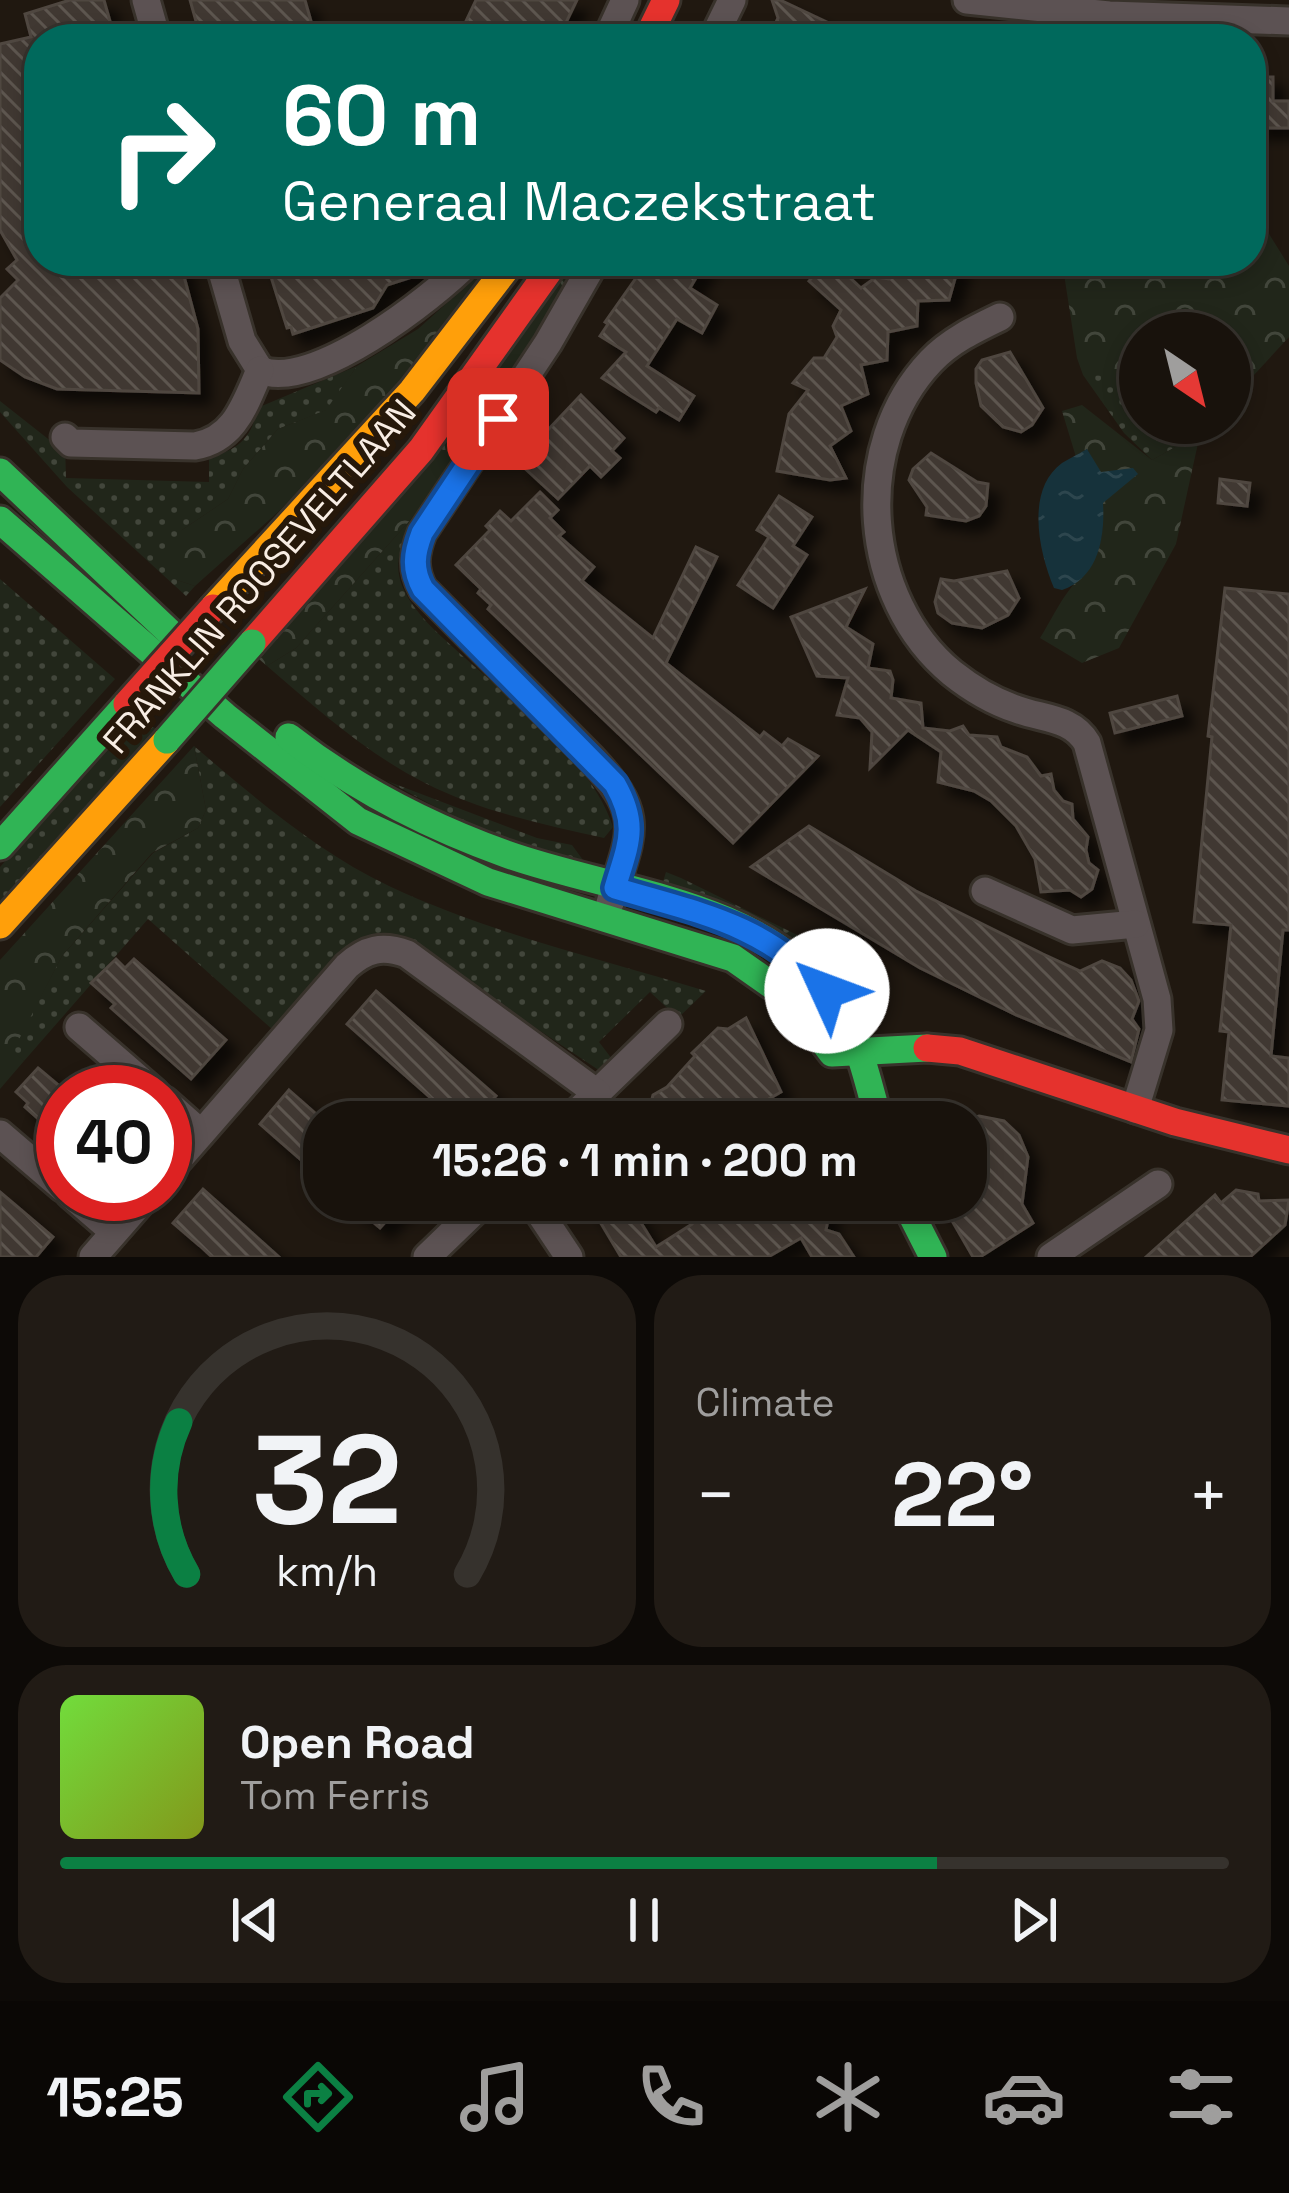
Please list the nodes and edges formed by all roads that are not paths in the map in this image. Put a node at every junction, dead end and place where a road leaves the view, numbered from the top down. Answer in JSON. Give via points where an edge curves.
{"nodes":[{"id":1,"x":967,"y":0,"type":"edge"},
{"id":2,"x":1110,"y":8,"type":"edge"},
{"id":3,"x":1289,"y":21,"type":"edge"},
{"id":4,"x":223,"y":276,"type":"edge"},
{"id":5,"x":453,"y":276,"type":"edge"},
{"id":6,"x":500,"y":276,"type":"edge"},
{"id":7,"x":546,"y":276,"type":"edge"},
{"id":8,"x":586,"y":276,"type":"edge"},
{"id":9,"x":1000,"y":317,"type":"dead end"},
{"id":10,"x":260,"y":370,"type":"junction"},
{"id":11,"x":65,"y":437,"type":"dead end"},
{"id":12,"x":0,"y":472,"type":"edge"},
{"id":13,"x":0,"y":520,"type":"edge"},
{"id":14,"x":0,"y":846,"type":"edge"},
{"id":15,"x":615,"y":888,"type":"junction"},
{"id":16,"x":986,"y":891,"type":"dead end"},
{"id":17,"x":606,"y":918,"type":"junction"},
{"id":18,"x":1136,"y":924,"type":"junction"},
{"id":19,"x":0,"y":925,"type":"edge"},
{"id":20,"x":668,"y":1024,"type":"dead end"},
{"id":21,"x":80,"y":1027,"type":"dead end"},
{"id":22,"x":845,"y":1052,"type":"junction"},
{"id":23,"x":123,"y":1065,"type":"edge"},
{"id":24,"x":597,"y":1093,"type":"junction"},
{"id":25,"x":589,"y":1101,"type":"edge"},
{"id":26,"x":850,"y":1101,"type":"edge"},
{"id":27,"x":869,"y":1101,"type":"edge"},
{"id":28,"x":1135,"y":1109,"type":"junction"},
{"id":29,"x":192,"y":1125,"type":"edge"},
{"id":30,"x":201,"y":1133,"type":"junction"},
{"id":31,"x":0,"y":1134,"type":"edge"},
{"id":32,"x":192,"y":1144,"type":"edge"},
{"id":33,"x":1289,"y":1150,"type":"edge"},
{"id":34,"x":36,"y":1165,"type":"edge"},
{"id":35,"x":1158,"y":1184,"type":"dead end"},
{"id":36,"x":101,"y":1221,"type":"edge"},
{"id":37,"x":124,"y":1221,"type":"edge"},
{"id":38,"x":464,"y":1221,"type":"edge"},
{"id":39,"x":545,"y":1221,"type":"edge"},
{"id":40,"x":889,"y":1221,"type":"edge"},
{"id":41,"x":915,"y":1221,"type":"edge"},
{"id":42,"x":114,"y":1232,"type":"junction"},
{"id":43,"x":93,"y":1257,"type":"edge"},
{"id":44,"x":427,"y":1257,"type":"edge"},
{"id":45,"x":569,"y":1257,"type":"edge"},
{"id":46,"x":907,"y":1257,"type":"edge"},
{"id":47,"x":933,"y":1257,"type":"edge"},
{"id":48,"x":1051,"y":1257,"type":"edge"}],
"edges":[{"from":1,"to":2,"type":"street"},
{"from":2,"to":3,"type":"street"},
{"from":4,"to":10,"type":"street","via":[[242,341]]},
{"from":5,"to":10,"type":"street","via":[[365,342],[285,376]]},
{"from":6,"to":14,"type":"street","name":"FRANKLIN ROOSEVELTLAAN","bridge":true,"via":[[412,391]]},
{"from":7,"to":19,"type":"street","name":"FRANKLIN ROOSEVELTLAAN","bridge":true,"via":[[411,463]]},
{"from":8,"to":15,"type":"street","via":[[414,553],[423,589],[615,784],[632,827]]},
{"from":9,"to":18,"type":"street","via":[[932,360],[896,412],[876,494],[882,554],[905,615],[939,662],[985,696],[1081,732]]},
{"from":10,"to":11,"type":"street","via":[[241,414],[213,443]]},
{"from":12,"to":15,"type":"street","via":[[313,757],[443,828]]},
{"from":13,"to":17,"type":"street","via":[[358,821],[488,882]]},
{"from":15,"to":17,"type":"street"},
{"from":15,"to":22,"type":"street","via":[[728,922],[786,952],[827,991]]},
{"from":16,"to":18,"type":"street","via":[[1072,931]]},
{"from":17,"to":22,"type":"street","via":[[750,967]]},
{"from":18,"to":28,"type":"street","via":[[1159,1030]]},
{"from":20,"to":24,"type":"street"},
{"from":21,"to":23,"type":"street"},
{"from":22,"to":26,"type":"street"},
{"from":22,"to":27,"type":"street"},
{"from":22,"to":28,"type":"street","via":[[960,1051]]},
{"from":24,"to":25,"type":"street"},
{"from":24,"to":30,"type":"street","via":[[407,954],[377,949],[346,966]]},
{"from":28,"to":33,"type":"street"},
{"from":29,"to":30,"type":"street"},
{"from":30,"to":32,"type":"street"},
{"from":31,"to":34,"type":"street"},
{"from":35,"to":48,"type":"street"},
{"from":36,"to":42,"type":"street"},
{"from":37,"to":42,"type":"street"},
{"from":38,"to":44,"type":"street"},
{"from":39,"to":45,"type":"street"},
{"from":40,"to":46,"type":"street"},
{"from":41,"to":47,"type":"street"},
{"from":42,"to":43,"type":"street"}]}
